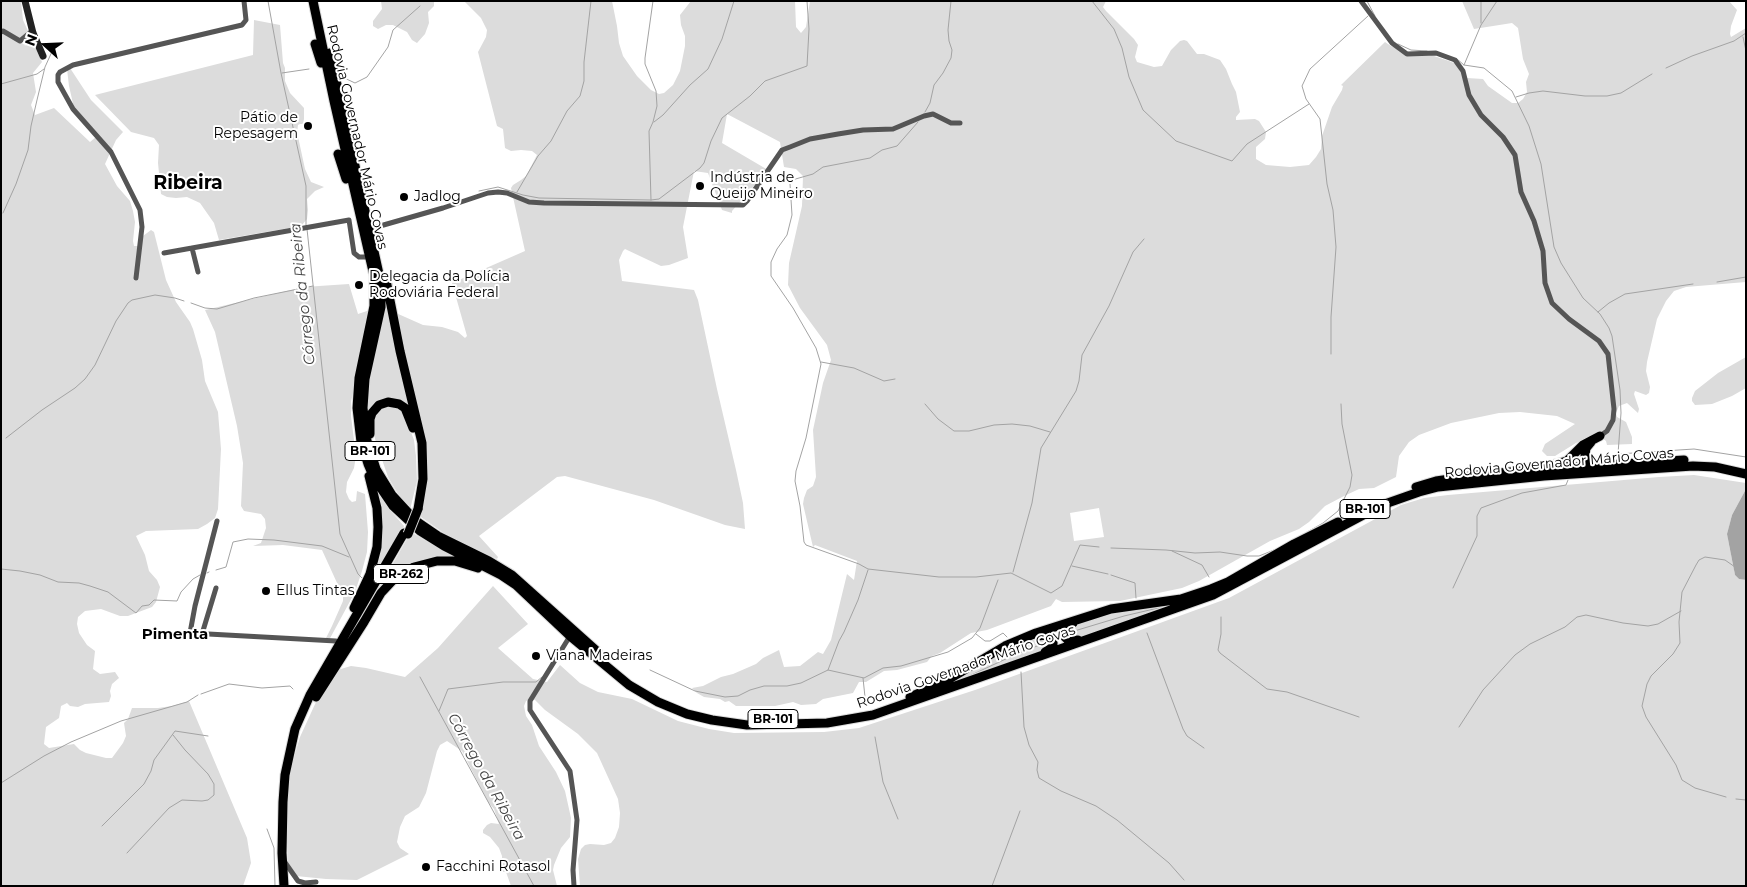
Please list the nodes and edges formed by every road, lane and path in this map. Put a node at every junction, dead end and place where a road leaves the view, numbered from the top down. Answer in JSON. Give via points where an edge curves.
{"nodes":[{"id":1,"x":25,"y":1,"type":"edge"},
{"id":2,"x":244,"y":1,"type":"edge"},
{"id":3,"x":313,"y":1,"type":"edge"},
{"id":4,"x":319,"y":1,"type":"edge"},
{"id":5,"x":1361,"y":1,"type":"edge"},
{"id":6,"x":32,"y":31,"type":"junction"},
{"id":7,"x":1,"y":32,"type":"edge"},
{"id":8,"x":315,"y":44,"type":"dead end"},
{"id":9,"x":43,"y":56,"type":"dead end"},
{"id":10,"x":334,"y":101,"type":"junction"},
{"id":11,"x":960,"y":123,"type":"dead end"},
{"id":12,"x":338,"y":154,"type":"dead end"},
{"id":13,"x":362,"y":198,"type":"junction"},
{"id":14,"x":360,"y":220,"type":"junction"},
{"id":15,"x":372,"y":228,"type":"junction"},
{"id":16,"x":192,"y":248,"type":"junction"},
{"id":17,"x":164,"y":253,"type":"dead end"},
{"id":18,"x":370,"y":257,"type":"junction"},
{"id":19,"x":198,"y":272,"type":"dead end"},
{"id":20,"x":136,"y":278,"type":"dead end"},
{"id":21,"x":358,"y":430,"type":"junction"},
{"id":22,"x":1600,"y":436,"type":"junction"},
{"id":23,"x":1645,"y":463,"type":"junction"},
{"id":24,"x":1746,"y":467,"type":"edge"},
{"id":25,"x":1498,"y":474,"type":"junction"},
{"id":26,"x":1746,"y":474,"type":"edge"},
{"id":27,"x":401,"y":506,"type":"junction"},
{"id":28,"x":416,"y":508,"type":"junction"},
{"id":29,"x":216,"y":521,"type":"dead end"},
{"id":30,"x":406,"y":533,"type":"junction"},
{"id":31,"x":216,"y":588,"type":"dead end"},
{"id":32,"x":1111,"y":609,"type":"junction"},
{"id":33,"x":554,"y":620,"type":"junction"},
{"id":34,"x":1119,"y":628,"type":"junction"},
{"id":35,"x":202,"y":634,"type":"junction"},
{"id":36,"x":570,"y":636,"type":"junction"},
{"id":37,"x":336,"y":641,"type":"junction"},
{"id":38,"x":1005,"y":646,"type":"junction"},
{"id":39,"x":1013,"y":667,"type":"junction"},
{"id":40,"x":304,"y":716,"type":"junction"},
{"id":41,"x":294,"y":734,"type":"junction"},
{"id":42,"x":289,"y":754,"type":"junction"},
{"id":43,"x":283,"y":859,"type":"junction"},
{"id":44,"x":316,"y":882,"type":"dead end"},
{"id":45,"x":304,"y":884,"type":"edge"},
{"id":46,"x":284,"y":886,"type":"edge"},
{"id":47,"x":574,"y":886,"type":"edge"}],
"edges":[{"from":1,"to":6,"type":"street"},
{"from":2,"to":20,"type":"street","via":[[246,20],[242,25],[73,65],[58,75],[58,82],[73,109],[111,152],[140,210],[142,227]]},
{"from":3,"to":10,"type":"highway","name":"Rodovia Governador Mário Covas","number":"BR-101"},
{"from":4,"to":13,"type":"highway","name":"Rodovia Governador Mário Covas","number":"BR-101"},
{"from":5,"to":22,"type":"street","via":[[1392,43],[1407,54],[1436,53],[1454,60],[1464,71],[1469,95],[1481,115],[1503,137],[1515,155],[1521,192],[1534,221],[1542,251],[1545,283],[1552,303],[1599,341],[1608,354],[1613,420]]},
{"from":6,"to":7,"type":"street","via":[[20,41]]},
{"from":6,"to":9,"type":"street"},
{"from":8,"to":10,"type":"highway"},
{"from":10,"to":14,"type":"highway","name":"Rodovia Governador Mário Covas","number":"BR-101"},
{"from":11,"to":15,"type":"street","via":[[951,123],[933,114],[893,129],[855,132],[804,142],[782,150],[743,205],[544,203],[529,202],[498,192]]},
{"from":12,"to":14,"type":"highway"},
{"from":13,"to":15,"type":"highway","number":"BR-262"},
{"from":13,"to":27,"type":"highway","name":"Rodovia Governador Mário Covas","number":"BR-101","via":[[382,291],[365,379],[364,426],[376,469]]},
{"from":14,"to":18,"type":"highway","name":"Rodovia Governador Mário Covas","number":"BR-101"},
{"from":15,"to":28,"type":"highway","number":"BR-262","via":[[422,443],[423,479]]},
{"from":16,"to":17,"type":"street"},
{"from":16,"to":18,"type":"street","via":[[349,220],[354,253]]},
{"from":16,"to":19,"type":"street"},
{"from":18,"to":21,"type":"highway","name":"Rodovia Governador Mário Covas","number":"BR-101","via":[[375,298],[358,387]]},
{"from":21,"to":33,"type":"highway","name":"Rodovia Governador Mário Covas","number":"BR-101","via":[[374,478],[406,520],[435,541],[516,585]]},
{"from":21,"to":37,"type":"highway","number":"BR-262","via":[[376,508],[377,547],[367,583]]},
{"from":22,"to":23,"type":"highway","via":[[1586,448],[1589,460],[1596,463]]},
{"from":22,"to":25,"type":"highway","via":[[1583,445],[1564,463]]},
{"from":23,"to":24,"type":"highway","name":"Rodovia Governador Mário Covas","number":"BR-101","via":[[1703,460]]},
{"from":23,"to":25,"type":"highway","name":"Rodovia Governador Mário Covas","number":"BR-101"},
{"from":25,"to":32,"type":"highway","name":"Rodovia Governador Mário Covas","number":"BR-101","via":[[1436,481],[1407,490],[1310,536],[1211,589],[1181,599]]},
{"from":26,"to":34,"type":"highway","name":"Rodovia Governador Mário Covas","number":"BR-101","via":[[1693,466],[1438,487],[1382,505],[1213,595]]},
{"from":27,"to":28,"type":"highway","number":"BR-262","via":[[389,488],[372,441],[370,419],[376,407],[388,402],[405,408],[416,437],[419,468]]},
{"from":27,"to":38,"type":"highway","name":"Rodovia Governador Mário Covas","number":"BR-101","via":[[430,531],[512,575],[632,681],[674,704],[700,713],[762,719],[858,714],[940,684]]},
{"from":28,"to":30,"type":"highway","number":"BR-262","bridge":true},
{"from":29,"to":35,"type":"street","via":[[190,633]]},
{"from":30,"to":40,"type":"highway","number":"BR-262"},
{"from":30,"to":41,"type":"highway","number":"BR-262","via":[[310,695]]},
{"from":31,"to":35,"type":"street"},
{"from":32,"to":34,"type":"highway","via":[[1068,626],[1064,629],[1064,636],[1071,641]]},
{"from":32,"to":38,"type":"highway","name":"Rodovia Governador Mário Covas","number":"BR-101"},
{"from":33,"to":36,"type":"highway","name":"Rodovia Governador Mário Covas","number":"BR-101"},
{"from":33,"to":40,"type":"highway","number":"BR-262","via":[[507,584],[476,567],[449,561],[420,564],[399,575],[381,593]]},
{"from":34,"to":39,"type":"highway","name":"Rodovia Governador Mário Covas","number":"BR-101"},
{"from":35,"to":37,"type":"street"},
{"from":36,"to":39,"type":"highway","name":"Rodovia Governador Mário Covas","number":"BR-101","via":[[629,684],[658,702],[699,717],[747,725],[802,725],[861,719]]},
{"from":36,"to":47,"type":"street","via":[[530,701],[530,710],[570,771],[577,820]]},
{"from":37,"to":41,"type":"highway","number":"BR-262","via":[[306,699]]},
{"from":38,"to":39,"type":"highway","via":[[1040,636],[1047,635],[1053,639],[1051,649]]},
{"from":40,"to":42,"type":"highway","number":"BR-262"},
{"from":41,"to":42,"type":"highway","number":"BR-262"},
{"from":42,"to":43,"type":"highway","number":"BR-262","via":[[283,802]]},
{"from":43,"to":45,"type":"street","via":[[298,881]]},
{"from":43,"to":46,"type":"highway","number":"BR-262"},
{"from":44,"to":45,"type":"street"}]}
